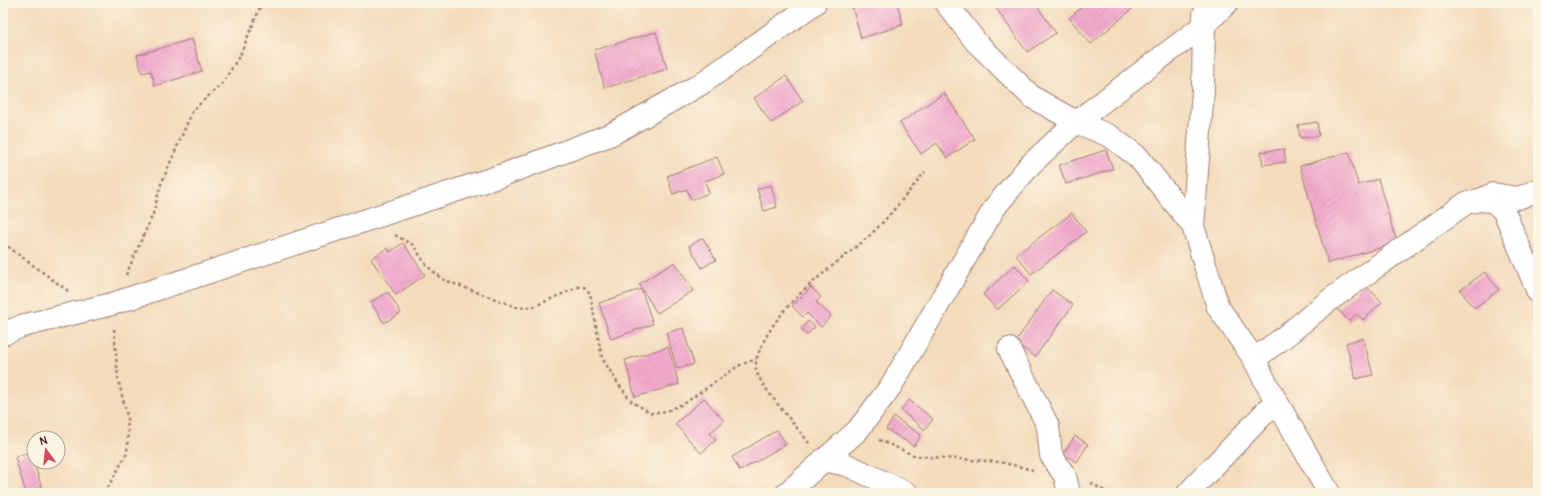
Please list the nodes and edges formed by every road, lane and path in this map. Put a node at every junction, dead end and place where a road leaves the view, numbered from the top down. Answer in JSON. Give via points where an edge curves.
{"nodes":[{"id":1,"x":262,"y":3,"type":"edge"},
{"id":2,"x":815,"y":3,"type":"edge"},
{"id":3,"x":946,"y":3,"type":"edge"},
{"id":4,"x":1205,"y":3,"type":"edge"},
{"id":5,"x":1227,"y":3,"type":"edge"},
{"id":6,"x":1204,"y":25,"type":"junction"},
{"id":7,"x":1076,"y":122,"type":"junction"},
{"id":8,"x":925,"y":172,"type":"dead end"},
{"id":9,"x":1538,"y":190,"type":"edge"},
{"id":10,"x":1479,"y":200,"type":"junction"},
{"id":11,"x":357,"y":223,"type":"junction"},
{"id":12,"x":1193,"y":226,"type":"junction"},
{"id":13,"x":3,"y":243,"type":"edge"},
{"id":14,"x":1538,"y":292,"type":"edge"},
{"id":15,"x":112,"y":304,"type":"junction"},
{"id":16,"x":90,"y":309,"type":"junction"},
{"id":17,"x":3,"y":334,"type":"edge"},
{"id":18,"x":1009,"y":349,"type":"dead end"},
{"id":19,"x":756,"y":358,"type":"junction"},
{"id":20,"x":1254,"y":359,"type":"junction"},
{"id":21,"x":1276,"y":401,"type":"junction"},
{"id":22,"x":858,"y":430,"type":"junction"},
{"id":23,"x":824,"y":460,"type":"junction"},
{"id":24,"x":1067,"y":484,"type":"edge"},
{"id":25,"x":105,"y":493,"type":"edge"},
{"id":26,"x":787,"y":493,"type":"edge"},
{"id":27,"x":907,"y":493,"type":"edge"},
{"id":28,"x":1188,"y":493,"type":"edge"},
{"id":29,"x":1329,"y":493,"type":"edge"}],
"edges":[{"from":1,"to":15,"type":"path","via":[[241,53],[223,83],[193,110],[160,184],[144,238]]},
{"from":2,"to":11,"type":"street","via":[[701,84],[612,134],[500,176]]},
{"from":3,"to":7,"type":"street","via":[[976,42],[1032,97]]},
{"from":4,"to":6,"type":"street"},
{"from":5,"to":6,"type":"street"},
{"from":6,"to":7,"type":"street"},
{"from":6,"to":12,"type":"street","via":[[1203,90]]},
{"from":7,"to":12,"type":"street","via":[[1110,136],[1138,157]]},
{"from":7,"to":22,"type":"street","via":[[1030,165],[995,207],[891,386]]},
{"from":8,"to":19,"type":"path","via":[[870,235],[827,269],[786,307]]},
{"from":9,"to":10,"type":"street","via":[[1518,198],[1493,194]]},
{"from":10,"to":14,"type":"street","via":[[1493,201],[1504,211]]},
{"from":10,"to":20,"type":"street","via":[[1466,203],[1412,240]]},
{"from":11,"to":15,"type":"street"},
{"from":11,"to":19,"type":"path","via":[[389,232],[413,245],[427,266],[442,279],[519,308],[535,306],[578,287],[584,287],[590,293],[602,358],[631,401],[651,413],[667,411],[685,403],[738,366]]},
{"from":12,"to":20,"type":"street","via":[[1218,307]]},
{"from":13,"to":16,"type":"path"},
{"from":15,"to":16,"type":"street"},
{"from":15,"to":25,"type":"path","via":[[118,379],[127,416],[128,436],[127,453]]},
{"from":16,"to":17,"type":"street","via":[[22,326]]},
{"from":18,"to":24,"type":"street","via":[[1048,426],[1051,455]]},
{"from":19,"to":23,"type":"path","via":[[756,371],[763,384]]},
{"from":20,"to":21,"type":"street"},
{"from":21,"to":28,"type":"street"},
{"from":21,"to":29,"type":"street"},
{"from":22,"to":23,"type":"street"},
{"from":22,"to":24,"type":"path","via":[[916,456],[1000,462]]},
{"from":23,"to":26,"type":"street"},
{"from":23,"to":27,"type":"street","via":[[847,465]]}]}
